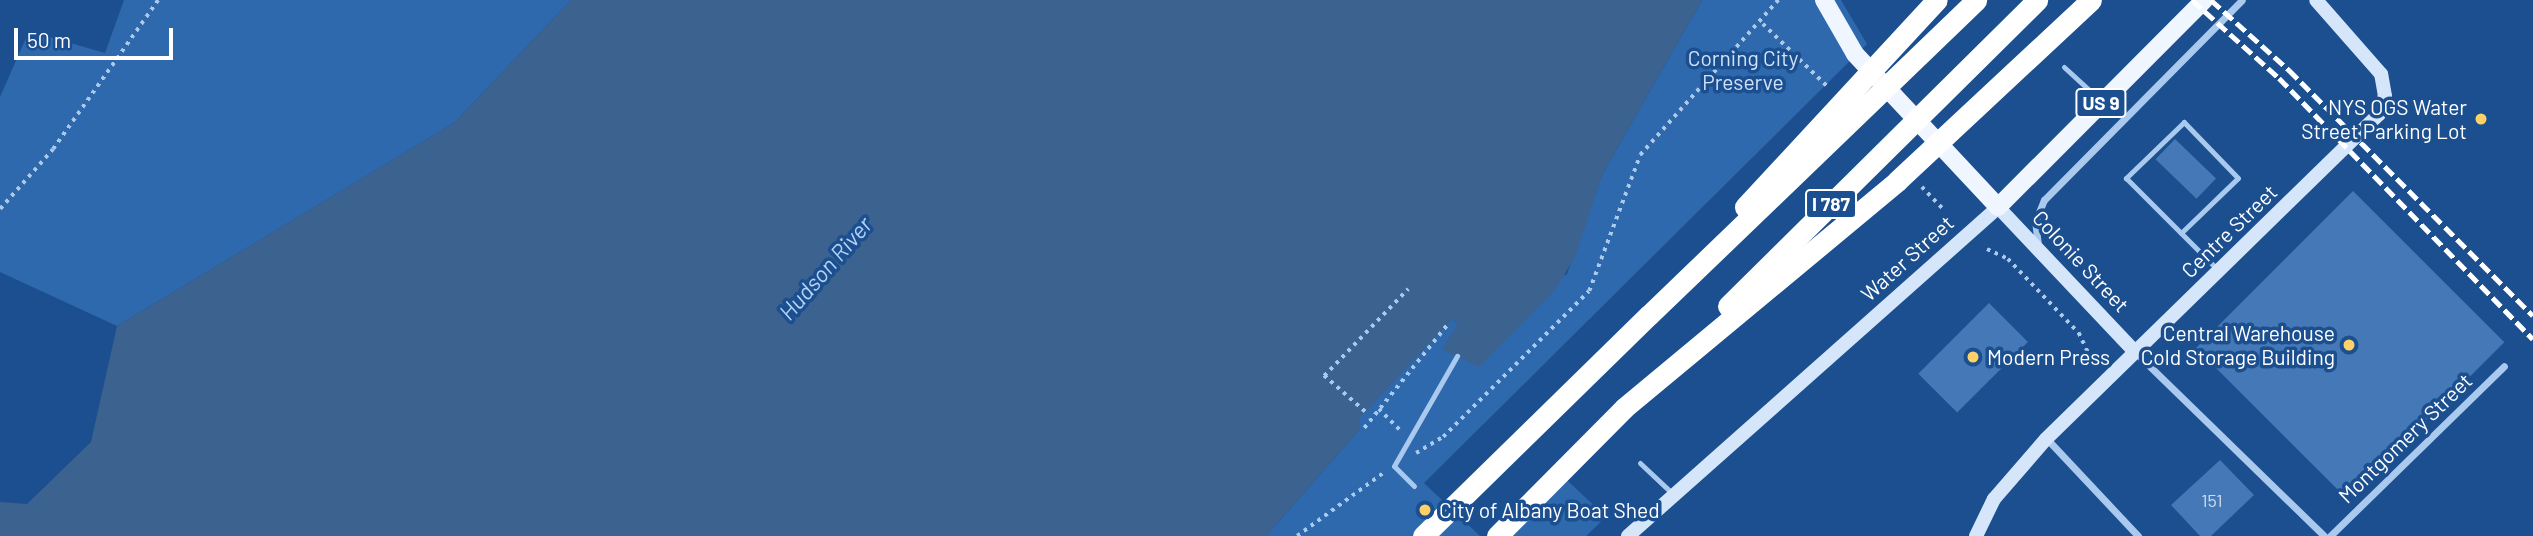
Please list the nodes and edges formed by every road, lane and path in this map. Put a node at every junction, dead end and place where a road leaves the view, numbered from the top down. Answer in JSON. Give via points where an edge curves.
{"nodes":[{"id":1,"x":158,"y":0,"type":"edge"},
{"id":2,"x":1778,"y":0,"type":"edge"},
{"id":3,"x":1824,"y":0,"type":"edge"},
{"id":4,"x":1937,"y":0,"type":"edge"},
{"id":5,"x":1976,"y":0,"type":"edge"},
{"id":6,"x":2037,"y":0,"type":"edge"},
{"id":7,"x":2091,"y":0,"type":"edge"},
{"id":8,"x":2204,"y":0,"type":"edge"},
{"id":9,"x":2242,"y":0,"type":"edge"},
{"id":10,"x":2316,"y":0,"type":"edge"},
{"id":11,"x":2064,"y":67,"type":"dead end"},
{"id":12,"x":2102,"y":102,"type":"junction"},
{"id":13,"x":1998,"y":207,"type":"junction"},
{"id":14,"x":0,"y":209,"type":"edge"},
{"id":15,"x":2181,"y":233,"type":"junction"},
{"id":16,"x":2038,"y":248,"type":"junction"},
{"id":17,"x":1987,"y":249,"type":"dead end"},
{"id":18,"x":2218,"y":270,"type":"junction"},
{"id":19,"x":1408,"y":289,"type":"dead end"},
{"id":20,"x":1649,"y":315,"type":"junction"},
{"id":21,"x":1448,"y":324,"type":"dead end"},
{"id":22,"x":2134,"y":351,"type":"junction"},
{"id":23,"x":1457,"y":356,"type":"dead end"},
{"id":24,"x":2504,"y":366,"type":"dead end"},
{"id":25,"x":2102,"y":383,"type":"junction"},
{"id":26,"x":1625,"y":408,"type":"junction"},
{"id":27,"x":1379,"y":410,"type":"junction"},
{"id":28,"x":1365,"y":412,"type":"dead end"},
{"id":29,"x":1364,"y":428,"type":"dead end"},
{"id":30,"x":1409,"y":439,"type":"junction"},
{"id":31,"x":2046,"y":439,"type":"junction"},
{"id":32,"x":1640,"y":463,"type":"dead end"},
{"id":33,"x":1394,"y":467,"type":"junction"},
{"id":34,"x":1414,"y":486,"type":"dead end"},
{"id":35,"x":1672,"y":494,"type":"junction"},
{"id":36,"x":1297,"y":536,"type":"edge"},
{"id":37,"x":1423,"y":536,"type":"edge"},
{"id":38,"x":1497,"y":536,"type":"edge"},
{"id":39,"x":1628,"y":536,"type":"edge"},
{"id":40,"x":1976,"y":536,"type":"edge"},
{"id":41,"x":2138,"y":536,"type":"edge"},
{"id":42,"x":2324,"y":536,"type":"edge"},
{"id":43,"x":2330,"y":536,"type":"edge"}],
"edges":[{"from":1,"to":14,"type":"path","via":[[53,149]]},
{"from":2,"to":33,"type":"path","via":[[1640,155],[1589,291],[1443,438]]},
{"from":3,"to":13,"type":"main road","name":"Colonie Street","via":[[1855,54]]},
{"from":4,"to":20,"type":"highway","bridge":true},
{"from":5,"to":20,"type":"highway","number":"I 787","bridge":true},
{"from":6,"to":26,"type":"highway","number":"I 787","bridge":true},
{"from":7,"to":26,"type":"highway","bridge":true,"via":[[1897,181]]},
{"from":8,"to":12,"type":"main road","name":"Water Street","number":"US 9"},
{"from":9,"to":16,"type":"street","via":[[2044,200],[2035,222]]},
{"from":10,"to":18,"type":"street","name":"Centre Street","via":[[2377,66],[2385,88],[2379,114]]},
{"from":11,"to":12,"type":"lane"},
{"from":12,"to":13,"type":"main road","name":"Water Street","number":"US 9"},
{"from":13,"to":16,"type":"street","name":"Colonie Street"},
{"from":13,"to":35,"type":"street","name":"Water Street"},
{"from":15,"to":15,"type":"lane","via":[[2126,178],[2184,122],[2238,178]]},
{"from":15,"to":18,"type":"lane"},
{"from":16,"to":22,"type":"street","name":"Colonie Street"},
{"from":17,"to":25,"type":"path","via":[[2008,260],[2079,333]]},
{"from":18,"to":22,"type":"street","name":"Centre Street"},
{"from":19,"to":28,"type":"path","via":[[1324,376]]},
{"from":20,"to":37,"type":"highway","number":"I 787"},
{"from":21,"to":27,"type":"path"},
{"from":22,"to":25,"type":"street","name":"Centre Street"},
{"from":22,"to":42,"type":"street","name":"Colonie Street"},
{"from":23,"to":30,"type":"lane"},
{"from":24,"to":43,"type":"street","name":"Montgomery Street"},
{"from":25,"to":31,"type":"street","name":"Centre Street"},
{"from":26,"to":38,"type":"highway","number":"I 787"},
{"from":27,"to":29,"type":"path"},
{"from":27,"to":30,"type":"path"},
{"from":30,"to":33,"type":"lane"},
{"from":31,"to":40,"type":"street","name":"Centre Street","via":[[1994,499]]},
{"from":31,"to":41,"type":"street"},
{"from":32,"to":35,"type":"lane"},
{"from":33,"to":34,"type":"lane"},
{"from":33,"to":36,"type":"path"},
{"from":35,"to":39,"type":"street","name":"Water Street"}]}
